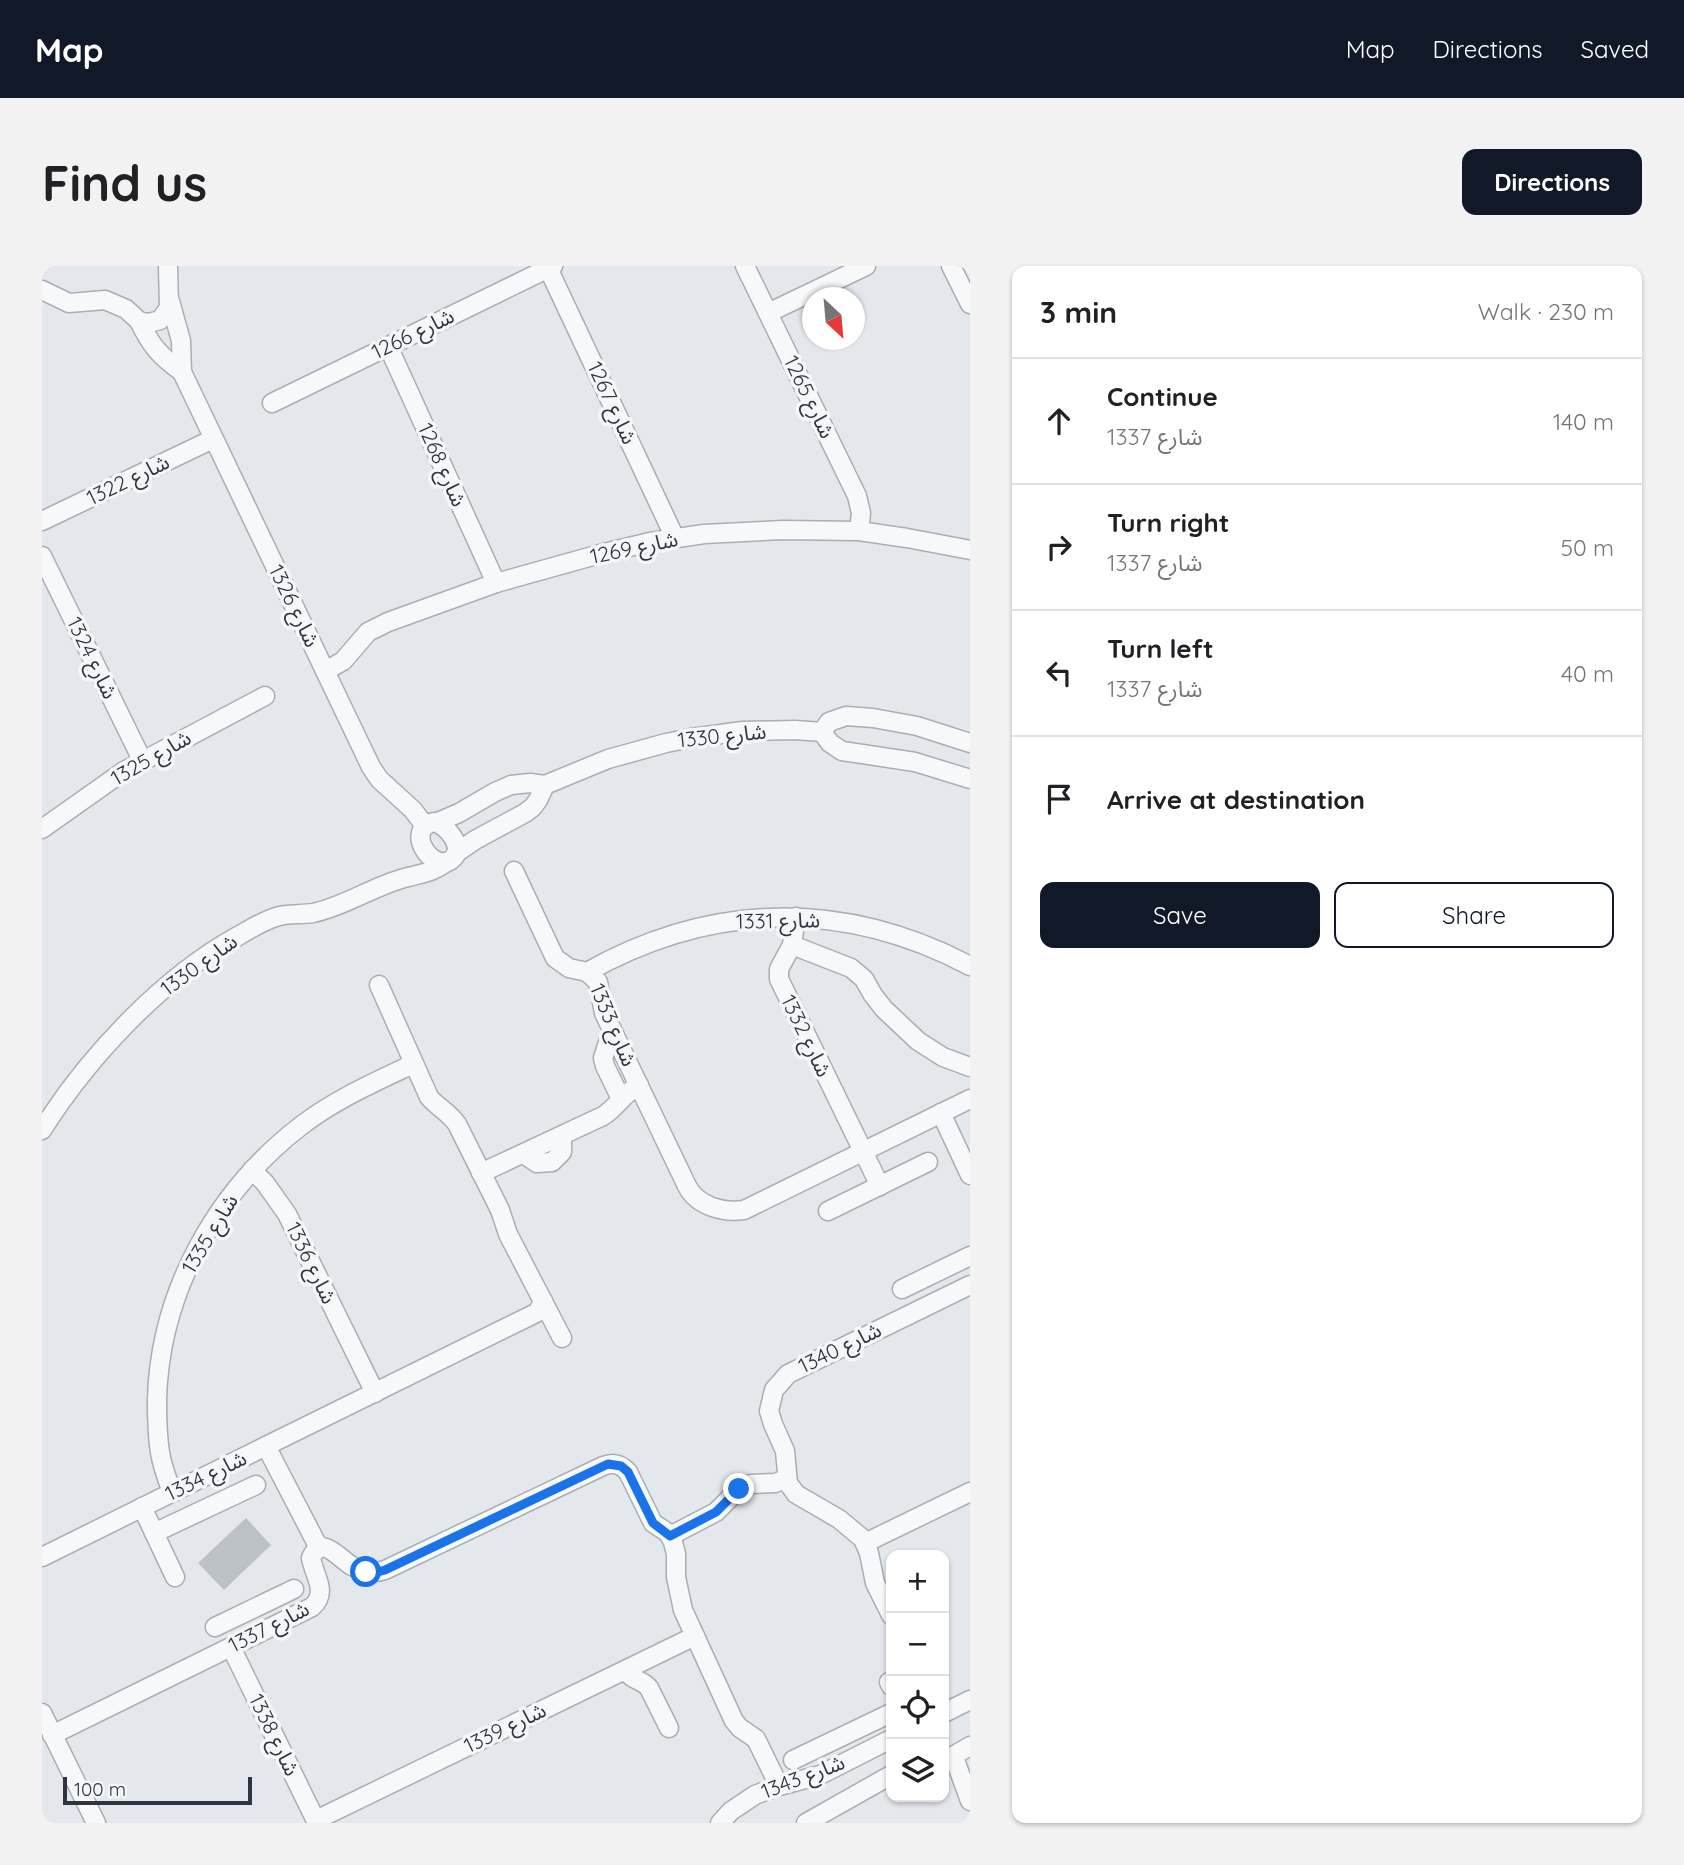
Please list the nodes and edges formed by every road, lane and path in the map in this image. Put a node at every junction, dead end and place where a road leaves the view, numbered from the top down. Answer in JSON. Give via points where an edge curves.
{"nodes":[{"id":1,"x":168,"y":266,"type":"edge"},
{"id":2,"x":745,"y":266,"type":"edge"},
{"id":3,"x":866,"y":266,"type":"edge"},
{"id":4,"x":951,"y":266,"type":"edge"},
{"id":5,"x":551,"y":267,"type":"edge"},
{"id":6,"x":44,"y":287,"type":"edge"},
{"id":7,"x":170,"y":301,"type":"junction"},
{"id":8,"x":970,"y":304,"type":"edge"},
{"id":9,"x":768,"y":313,"type":"junction"},
{"id":10,"x":139,"y":321,"type":"junction"},
{"id":11,"x":388,"y":346,"type":"junction"},
{"id":12,"x":181,"y":372,"type":"junction"},
{"id":13,"x":272,"y":403,"type":"dead end"},
{"id":14,"x":213,"y":439,"type":"junction"},
{"id":15,"x":42,"y":521,"type":"edge"},
{"id":16,"x":859,"y":531,"type":"junction"},
{"id":17,"x":676,"y":538,"type":"junction"},
{"id":18,"x":970,"y":550,"type":"edge"},
{"id":19,"x":42,"y":556,"type":"edge"},
{"id":20,"x":496,"y":583,"type":"junction"},
{"id":21,"x":325,"y":671,"type":"junction"},
{"id":22,"x":265,"y":696,"type":"dead end"},
{"id":23,"x":822,"y":732,"type":"junction"},
{"id":24,"x":970,"y":743,"type":"edge"},
{"id":25,"x":142,"y":760,"type":"junction"},
{"id":26,"x":970,"y":779,"type":"edge"},
{"id":27,"x":545,"y":785,"type":"junction"},
{"id":28,"x":432,"y":824,"type":"junction"},
{"id":29,"x":42,"y":829,"type":"edge"},
{"id":30,"x":424,"y":849,"type":"junction"},
{"id":31,"x":452,"y":857,"type":"junction"},
{"id":32,"x":514,"y":872,"type":"dead end"},
{"id":33,"x":408,"y":877,"type":"junction"},
{"id":34,"x":796,"y":918,"type":"junction"},
{"id":35,"x":792,"y":945,"type":"junction"},
{"id":36,"x":970,"y":966,"type":"edge"},
{"id":37,"x":587,"y":972,"type":"junction"},
{"id":38,"x":379,"y":985,"type":"dead end"},
{"id":39,"x":612,"y":1030,"type":"junction"},
{"id":40,"x":413,"y":1064,"type":"junction"},
{"id":41,"x":970,"y":1067,"type":"edge"},
{"id":42,"x":639,"y":1085,"type":"junction"},
{"id":43,"x":621,"y":1098,"type":"junction"},
{"id":44,"x":970,"y":1099,"type":"edge"},
{"id":45,"x":941,"y":1113,"type":"junction"},
{"id":46,"x":42,"y":1130,"type":"edge"},
{"id":47,"x":862,"y":1152,"type":"junction"},
{"id":48,"x":928,"y":1162,"type":"dead end"},
{"id":49,"x":252,"y":1170,"type":"junction"},
{"id":50,"x":481,"y":1173,"type":"junction"},
{"id":51,"x":970,"y":1175,"type":"edge"},
{"id":52,"x":880,"y":1186,"type":"junction"},
{"id":53,"x":828,"y":1210,"type":"dead end"},
{"id":54,"x":970,"y":1256,"type":"edge"},
{"id":55,"x":941,"y":1270,"type":"junction"},
{"id":56,"x":970,"y":1284,"type":"edge"},
{"id":57,"x":902,"y":1289,"type":"dead end"},
{"id":58,"x":951,"y":1294,"type":"junction"},
{"id":59,"x":543,"y":1301,"type":"junction"},
{"id":60,"x":562,"y":1338,"type":"dead end"},
{"id":61,"x":375,"y":1393,"type":"junction"},
{"id":62,"x":266,"y":1446,"type":"junction"},
{"id":63,"x":786,"y":1479,"type":"junction"},
{"id":64,"x":256,"y":1485,"type":"dead end"},
{"id":65,"x":172,"y":1492,"type":"junction"},
{"id":66,"x":970,"y":1492,"type":"edge"},
{"id":67,"x":142,"y":1507,"type":"junction"},
{"id":68,"x":155,"y":1533,"type":"junction"},
{"id":69,"x":670,"y":1536,"type":"junction"},
{"id":70,"x":866,"y":1543,"type":"junction"},
{"id":71,"x":319,"y":1548,"type":"junction"},
{"id":72,"x":42,"y":1557,"type":"edge"},
{"id":73,"x":175,"y":1577,"type":"dead end"},
{"id":74,"x":294,"y":1589,"type":"dead end"},
{"id":75,"x":254,"y":1609,"type":"junction"},
{"id":76,"x":890,"y":1613,"type":"edge"},
{"id":77,"x":215,"y":1627,"type":"dead end"},
{"id":78,"x":264,"y":1631,"type":"junction"},
{"id":79,"x":695,"y":1636,"type":"junction"},
{"id":80,"x":231,"y":1647,"type":"junction"},
{"id":81,"x":626,"y":1670,"type":"junction"},
{"id":82,"x":970,"y":1700,"type":"edge"},
{"id":83,"x":949,"y":1710,"type":"edge"},
{"id":84,"x":42,"y":1713,"type":"edge"},
{"id":85,"x":886,"y":1715,"type":"edge"},
{"id":86,"x":669,"y":1728,"type":"dead end"},
{"id":87,"x":52,"y":1735,"type":"junction"},
{"id":88,"x":840,"y":1738,"type":"junction"},
{"id":89,"x":886,"y":1742,"type":"edge"},
{"id":90,"x":970,"y":1746,"type":"edge"},
{"id":91,"x":949,"y":1759,"type":"edge"},
{"id":92,"x":793,"y":1760,"type":"dead end"},
{"id":93,"x":850,"y":1760,"type":"junction"},
{"id":94,"x":886,"y":1778,"type":"edge"},
{"id":95,"x":779,"y":1786,"type":"junction"},
{"id":96,"x":970,"y":1801,"type":"edge"},
{"id":97,"x":317,"y":1822,"type":"edge"},
{"id":98,"x":96,"y":1823,"type":"edge"},
{"id":99,"x":720,"y":1823,"type":"edge"},
{"id":100,"x":806,"y":1823,"type":"edge"}],
"edges":[{"from":1,"to":7,"type":"street","name":"شارع 1326"},
{"from":2,"to":9,"type":"street","name":"شارع 1265"},
{"from":3,"to":9,"type":"street"},
{"from":4,"to":8,"type":"street"},
{"from":5,"to":11,"type":"street","name":"شارع 1266"},
{"from":5,"to":17,"type":"street","name":"شارع 1267"},
{"from":6,"to":10,"type":"street","via":[[69,303],[105,300]]},
{"from":7,"to":10,"type":"street","via":[[160,320]]},
{"from":7,"to":12,"type":"street","name":"شارع 1326","via":[[181,341]]},
{"from":9,"to":16,"type":"street","name":"شارع 1265","via":[[857,496]]},
{"from":10,"to":12,"type":"street","name":"شارع 1326","via":[[151,345]]},
{"from":11,"to":13,"type":"street","name":"شارع 1266"},
{"from":11,"to":20,"type":"street","name":"شارع 1268"},
{"from":12,"to":14,"type":"street","name":"شارع 1326"},
{"from":14,"to":15,"type":"street","name":"شارع 1322"},
{"from":14,"to":21,"type":"street","name":"شارع 1326"},
{"from":16,"to":17,"type":"street","name":"شارع 1269","via":[[783,530]]},
{"from":16,"to":18,"type":"street","name":"شارع 1269"},
{"from":17,"to":20,"type":"street","name":"شارع 1269","via":[[625,547]]},
{"from":19,"to":25,"type":"street","name":"شارع 1324"},
{"from":20,"to":21,"type":"street","name":"شارع 1269","via":[[381,625],[362,637],[343,661]]},
{"from":21,"to":28,"type":"street","name":"شارع 1326","via":[[374,773]]},
{"from":22,"to":25,"type":"street","name":"شارع 1325"},
{"from":23,"to":24,"type":"street","via":[[835,719],[873,718]]},
{"from":23,"to":26,"type":"street","via":[[842,751],[915,762]]},
{"from":23,"to":27,"type":"street","name":"شارع 1330","via":[[743,731],[691,738],[608,759]]},
{"from":25,"to":29,"type":"street","name":"شارع 1325"},
{"from":27,"to":28,"type":"street","name":"شارع 1330","via":[[511,785]]},
{"from":27,"to":31,"type":"street","name":"شارع 1330","via":[[533,807]]},
{"from":28,"to":30,"type":"street","via":[[420,835]]},
{"from":28,"to":31,"type":"street","via":[[446,827],[453,837]]},
{"from":30,"to":31,"type":"street","via":[[435,860]]},
{"from":30,"to":33,"type":"street"},
{"from":31,"to":33,"type":"street","name":"شارع 1330","via":[[425,874]]},
{"from":32,"to":37,"type":"street","name":"شارع 1333","via":[[555,958],[569,968]]},
{"from":33,"to":46,"type":"street","name":"شارع 1330","via":[[316,912],[267,920],[214,950],[130,1021]]},
{"from":34,"to":35,"type":"street","name":"شارع 1332"},
{"from":34,"to":36,"type":"street","name":"شارع 1331","via":[[880,929]]},
{"from":34,"to":37,"type":"street","name":"شارع 1331","via":[[742,920],[674,934]]},
{"from":35,"to":41,"type":"street","via":[[851,968],[918,1041]]},
{"from":35,"to":47,"type":"street","name":"شارع 1332","via":[[779,969],[779,979]]},
{"from":37,"to":39,"type":"street","name":"شارع 1333","via":[[600,986],[601,1005]]},
{"from":38,"to":40,"type":"street"},
{"from":39,"to":42,"type":"street","name":"شارع 1333"},
{"from":39,"to":43,"type":"street","via":[[603,1058]]},
{"from":40,"to":49,"type":"street","name":"شارع 1335","via":[[323,1111]]},
{"from":40,"to":50,"type":"street","via":[[432,1101],[457,1124]]},
{"from":42,"to":43,"type":"street","name":"شارع 1333"},
{"from":42,"to":47,"type":"street","name":"شارع 1333","via":[[689,1191],[715,1207],[744,1210]]},
{"from":43,"to":50,"type":"street","name":"شارع 1333","via":[[608,1112]]},
{"from":44,"to":45,"type":"street"},
{"from":45,"to":47,"type":"street"},
{"from":45,"to":51,"type":"street"},
{"from":47,"to":52,"type":"street","name":"شارع 1332"},
{"from":48,"to":52,"type":"street"},
{"from":49,"to":61,"type":"street","name":"شارع 1336","via":[[287,1214]]},
{"from":49,"to":65,"type":"street","name":"شارع 1335","via":[[206,1234],[169,1317],[160,1361],[157,1422],[160,1453]]},
{"from":50,"to":59,"type":"street"},
{"from":52,"to":53,"type":"street"},
{"from":54,"to":55,"type":"street"},
{"from":55,"to":57,"type":"street"},
{"from":55,"to":58,"type":"street"},
{"from":56,"to":58,"type":"street","name":"شارع 1340"},
{"from":58,"to":63,"type":"street","name":"شارع 1340","via":[[788,1374],[778,1384],[769,1410],[785,1451]]},
{"from":59,"to":60,"type":"street"},
{"from":59,"to":61,"type":"street","via":[[538,1312]]},
{"from":61,"to":62,"type":"street"},
{"from":62,"to":65,"type":"street","name":"شارع 1334"},
{"from":62,"to":71,"type":"street","name":"شارع 1334"},
{"from":63,"to":69,"type":"street","via":[[745,1486],[716,1512]]},
{"from":63,"to":70,"type":"street","via":[[796,1494],[839,1519]]},
{"from":64,"to":68,"type":"street"},
{"from":65,"to":67,"type":"street","name":"شارع 1334"},
{"from":66,"to":70,"type":"street"},
{"from":67,"to":68,"type":"street"},
{"from":67,"to":72,"type":"street","name":"شارع 1334"},
{"from":68,"to":73,"type":"street"},
{"from":69,"to":71,"type":"street","via":[[653,1523],[628,1472],[612,1464],[385,1570],[359,1570],[328,1548]]},
{"from":69,"to":79,"type":"street","via":[[680,1599]]},
{"from":70,"to":76,"type":"street","via":[[875,1583]]},
{"from":71,"to":78,"type":"street","name":"شارع 1337","via":[[312,1558],[321,1586],[318,1600],[308,1610]]},
{"from":74,"to":75,"type":"street"},
{"from":75,"to":77,"type":"street"},
{"from":75,"to":78,"type":"street"},
{"from":78,"to":80,"type":"street","name":"شارع 1337"},
{"from":79,"to":81,"type":"street","name":"شارع 1339"},
{"from":79,"to":95,"type":"street","via":[[734,1721],[756,1739]]},
{"from":80,"to":87,"type":"street","name":"شارع 1337"},
{"from":80,"to":97,"type":"street","name":"شارع 1338"},
{"from":81,"to":86,"type":"street","via":[[649,1688]]},
{"from":81,"to":97,"type":"street","name":"شارع 1339"},
{"from":82,"to":83,"type":"street"},
{"from":84,"to":87,"type":"street"},
{"from":85,"to":88,"type":"street"},
{"from":87,"to":98,"type":"street"},
{"from":88,"to":92,"type":"street"},
{"from":88,"to":93,"type":"street"},
{"from":89,"to":93,"type":"street","name":"شارع 1343"},
{"from":90,"to":91,"type":"street"},
{"from":91,"to":96,"type":"street"},
{"from":93,"to":95,"type":"street","name":"شارع 1343","via":[[813,1778]]},
{"from":94,"to":100,"type":"street","name":"شارع 1343"},
{"from":95,"to":99,"type":"street","name":"شارع 1343","via":[[747,1800]]}]}
